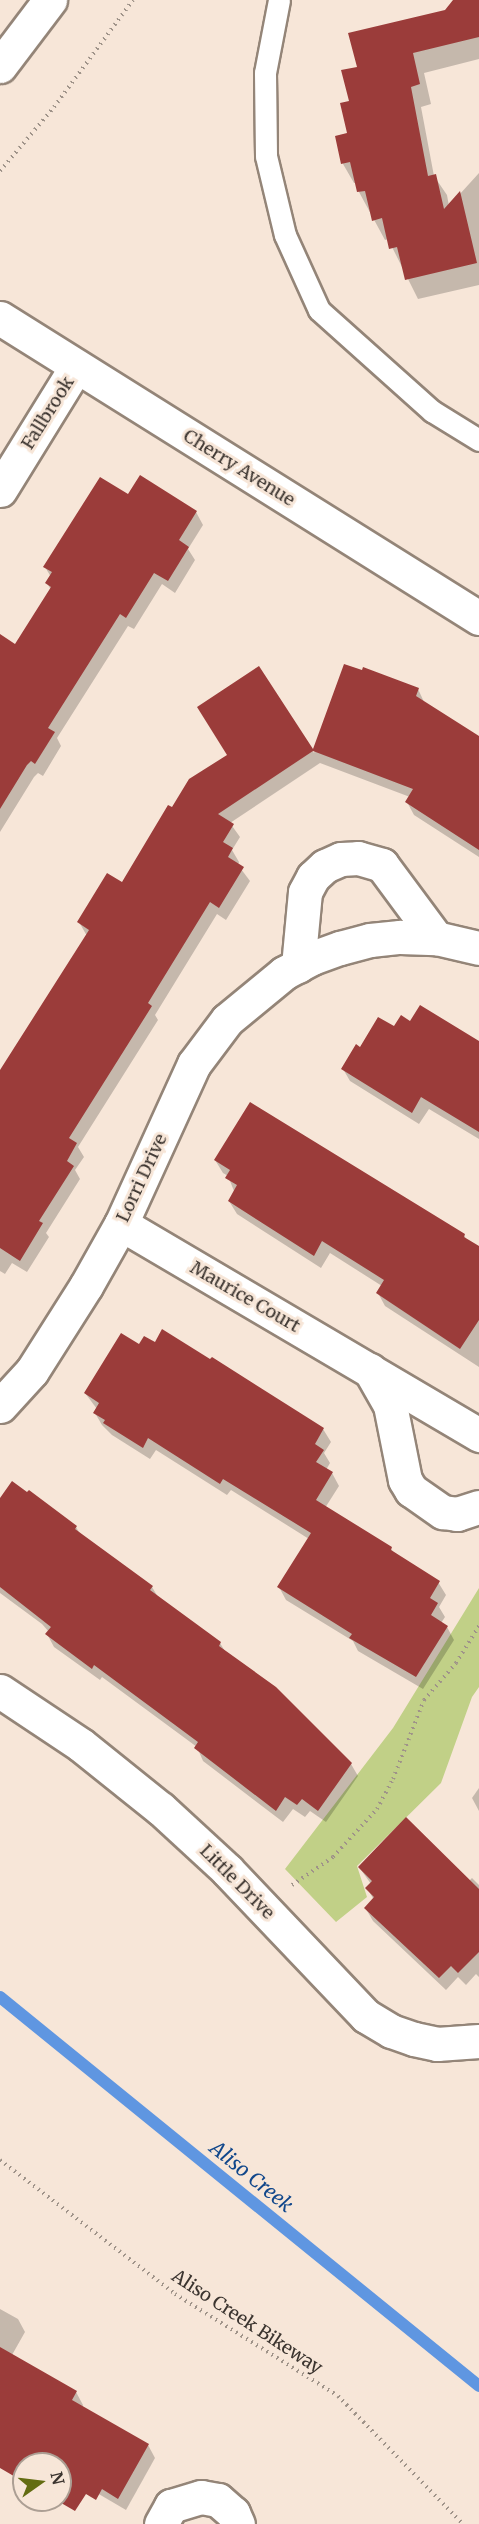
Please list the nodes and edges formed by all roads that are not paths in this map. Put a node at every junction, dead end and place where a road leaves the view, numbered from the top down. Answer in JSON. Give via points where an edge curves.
{"nodes":[{"id":1,"x":50,"y":0,"type":"edge"},
{"id":2,"x":279,"y":0,"type":"edge"},
{"id":3,"x":0,"y":66,"type":"edge"},
{"id":4,"x":0,"y":318,"type":"edge"},
{"id":5,"x":76,"y":367,"type":"junction"},
{"id":6,"x":479,"y":440,"type":"edge"},
{"id":7,"x":0,"y":490,"type":"edge"},
{"id":8,"x":479,"y":618,"type":"edge"},
{"id":9,"x":436,"y":938,"type":"junction"},
{"id":10,"x":479,"y":948,"type":"edge"},
{"id":11,"x":298,"y":966,"type":"junction"},
{"id":12,"x":121,"y":1224,"type":"junction"},
{"id":13,"x":370,"y":1370,"type":"junction"},
{"id":14,"x":0,"y":1406,"type":"edge"},
{"id":15,"x":479,"y":1435,"type":"edge"},
{"id":16,"x":479,"y":1507,"type":"edge"},
{"id":17,"x":0,"y":1691,"type":"edge"},
{"id":18,"x":479,"y":2041,"type":"edge"},
{"id":19,"x":161,"y":2524,"type":"edge"},
{"id":20,"x":238,"y":2524,"type":"edge"}],
"edges":[{"from":1,"to":3,"type":"street"},
{"from":2,"to":6,"type":"lane","via":[[265,73],[266,156],[285,235],[319,310],[432,411]]},
{"from":4,"to":5,"type":"street","name":"Cherry Avenue"},
{"from":5,"to":7,"type":"street","name":"Fallbrook"},
{"from":5,"to":8,"type":"street","name":"Cherry Avenue"},
{"from":9,"to":10,"type":"street","name":"Lorri Drive"},
{"from":9,"to":11,"type":"street","name":"Lorri Drive","via":[[370,940]]},
{"from":9,"to":11,"type":"street","via":[[382,865],[358,858],[342,859],[312,877],[305,892]]},
{"from":11,"to":12,"type":"street","name":"Lorri Drive","via":[[255,995],[208,1041]]},
{"from":12,"to":13,"type":"street","name":"Maurice Court"},
{"from":12,"to":14,"type":"street","name":"Lorri Drive","via":[[53,1342]]},
{"from":13,"to":15,"type":"street","name":"Maurice Court"},
{"from":13,"to":16,"type":"street","name":"Maurice Court","via":[[390,1405],[405,1480],[411,1490],[442,1512],[458,1514]]},
{"from":17,"to":18,"type":"street","name":"Little Drive","via":[[81,1745],[160,1809],[262,1906],[366,2016],[391,2031],[437,2044]]},
{"from":19,"to":20,"type":"street","via":[[171,2506],[201,2497],[218,2500],[233,2513]]}]}
